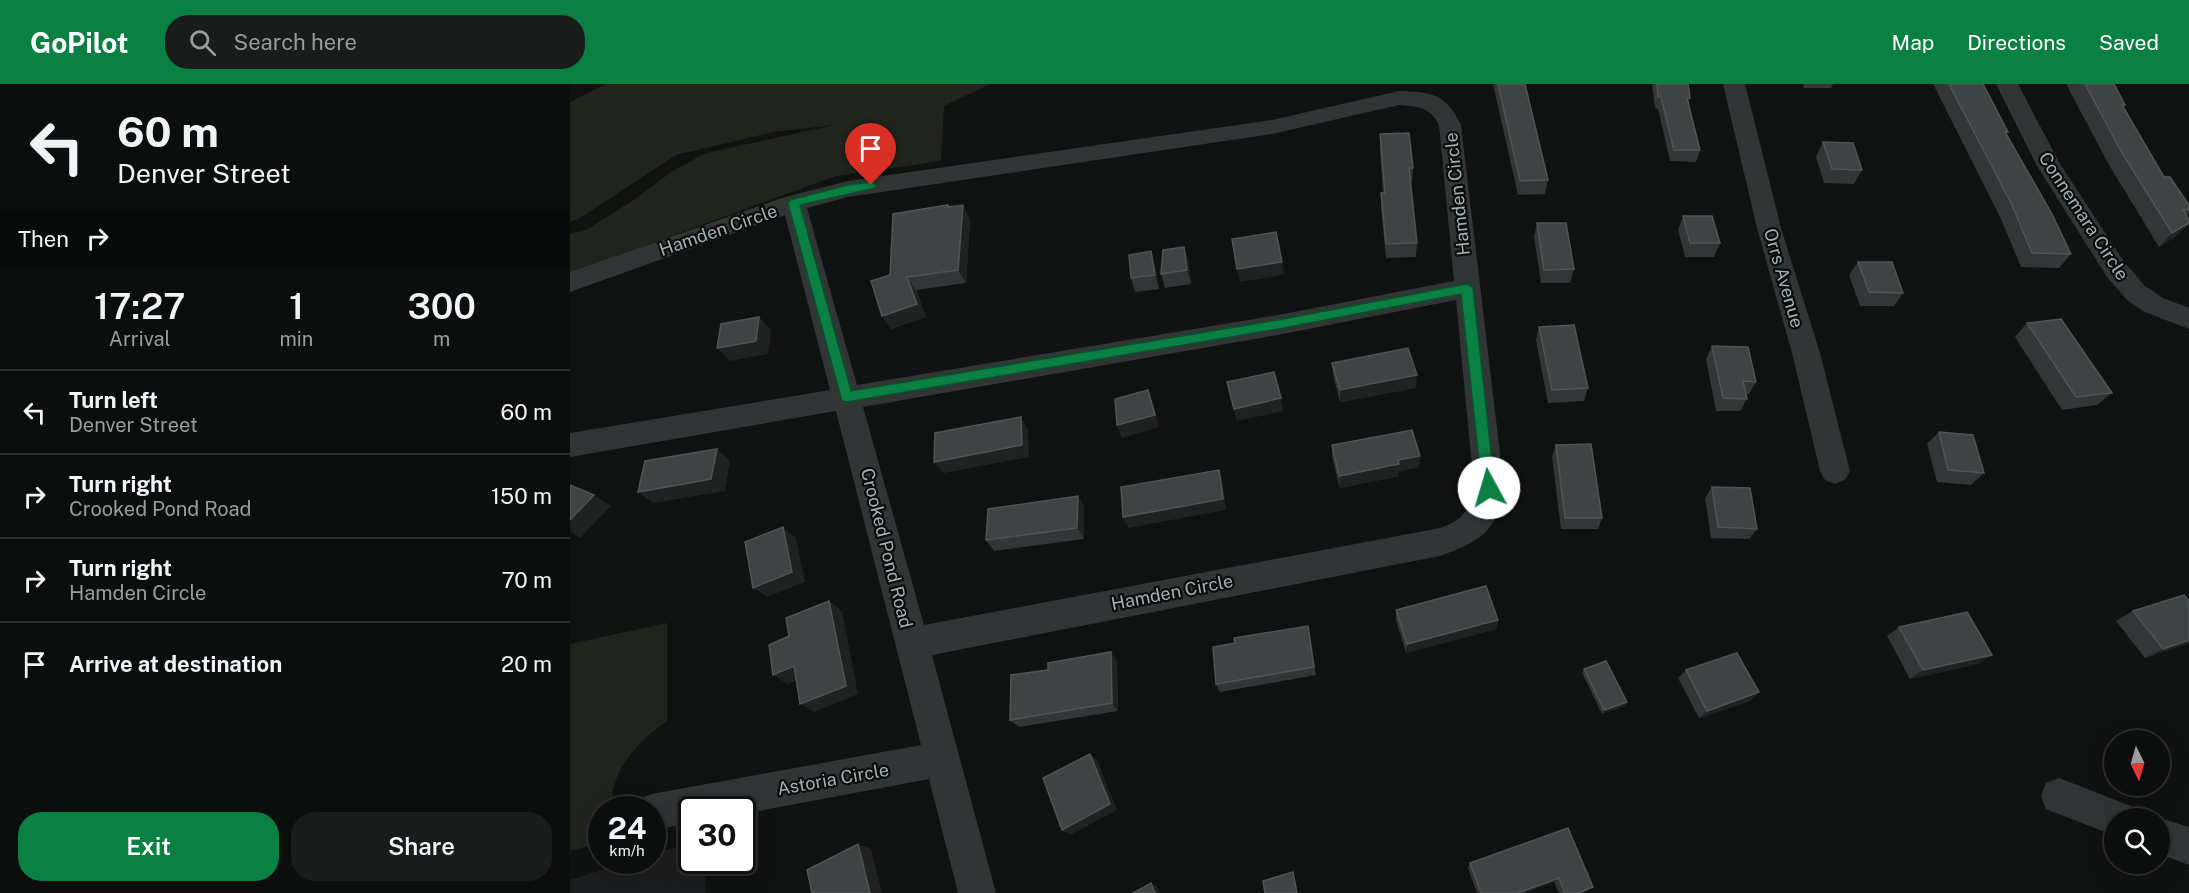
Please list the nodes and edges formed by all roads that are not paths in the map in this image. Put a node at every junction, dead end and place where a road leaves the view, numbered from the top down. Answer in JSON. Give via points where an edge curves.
{"nodes":[{"id":1,"x":1734,"y":84,"type":"edge"},
{"id":2,"x":2007,"y":84,"type":"edge"},
{"id":3,"x":794,"y":203,"type":"junction"},
{"id":4,"x":570,"y":282,"type":"edge"},
{"id":5,"x":1467,"y":288,"type":"junction"},
{"id":6,"x":2189,"y":319,"type":"edge"},
{"id":7,"x":846,"y":397,"type":"junction"},
{"id":8,"x":570,"y":445,"type":"edge"},
{"id":9,"x":1835,"y":471,"type":"dead end"},
{"id":10,"x":912,"y":643,"type":"junction"},
{"id":11,"x":942,"y":759,"type":"junction"},
{"id":12,"x":2059,"y":796,"type":"dead end"},
{"id":13,"x":666,"y":809,"type":"edge"},
{"id":14,"x":2104,"y":814,"type":"edge"},
{"id":15,"x":2170,"y":839,"type":"edge"},
{"id":16,"x":2189,"y":846,"type":"edge"},
{"id":17,"x":977,"y":893,"type":"edge"}],
"edges":[{"from":1,"to":9,"type":"street","name":"Orrs Avenue"},
{"from":2,"to":6,"type":"street","name":"Connemara Circle","via":[[2049,166],[2116,270],[2136,293]]},
{"from":3,"to":4,"type":"street","name":"Hamden Circle"},
{"from":3,"to":5,"type":"street","name":"Hamden Circle","via":[[848,189],[1272,127],[1377,102],[1411,98],[1434,104],[1447,117]]},
{"from":3,"to":7,"type":"street","name":"Crooked Pond Road"},
{"from":5,"to":7,"type":"street","via":[[1278,325]]},
{"from":5,"to":10,"type":"street","name":"Hamden Circle","via":[[1489,488],[1482,517],[1461,535]]},
{"from":7,"to":8,"type":"street"},
{"from":7,"to":10,"type":"street","name":"Crooked Pond Road"},
{"from":10,"to":11,"type":"street","name":"Crooked Pond Road"},
{"from":11,"to":13,"type":"street","name":"Astoria Circle"},
{"from":11,"to":17,"type":"street","name":"Crooked Pond Road"},
{"from":12,"to":14,"type":"street"},
{"from":15,"to":16,"type":"street"}]}
